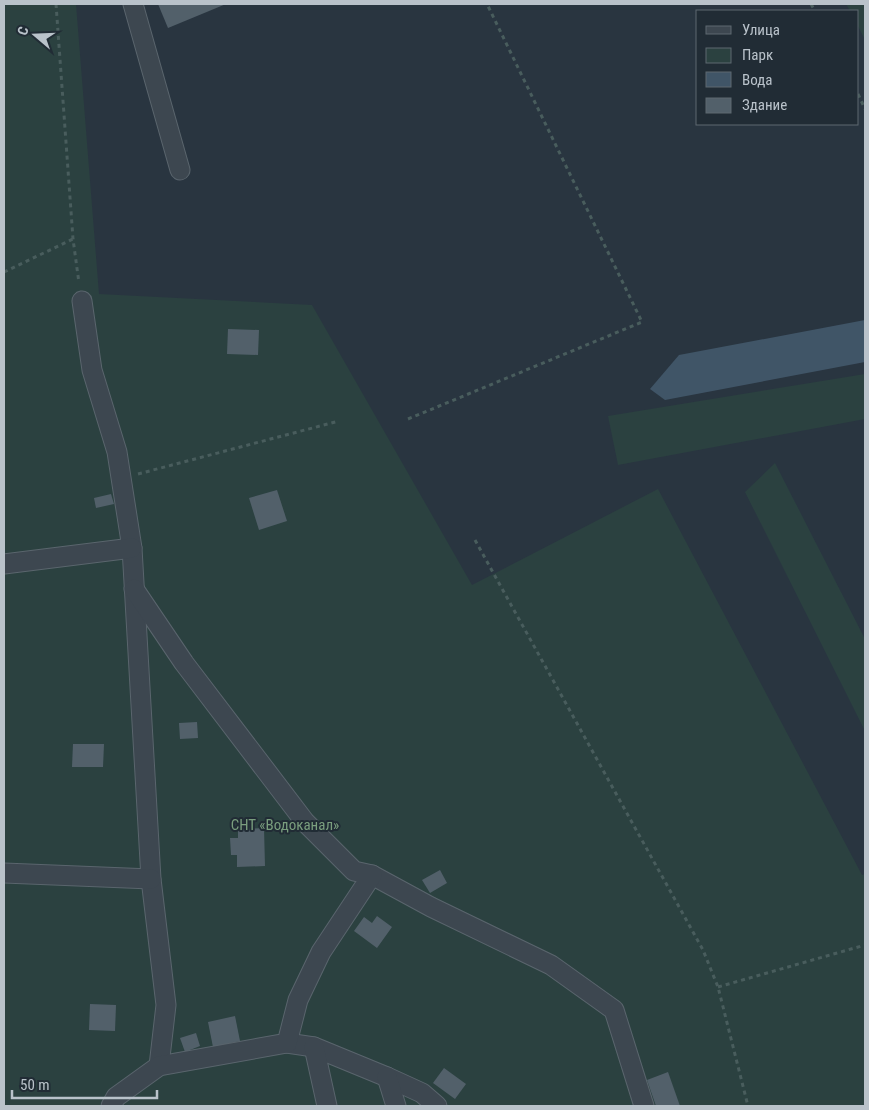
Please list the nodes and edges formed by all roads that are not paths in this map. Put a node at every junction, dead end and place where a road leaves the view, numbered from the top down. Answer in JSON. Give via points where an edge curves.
{"nodes":[{"id":1,"x":133,"y":4,"type":"edge"},
{"id":2,"x":180,"y":170,"type":"dead end"},
{"id":3,"x":82,"y":301,"type":"road end"},
{"id":4,"x":132,"y":548,"type":"junction"},
{"id":5,"x":4,"y":564,"type":"edge"},
{"id":6,"x":133,"y":588,"type":"junction"},
{"id":7,"x":4,"y":873,"type":"edge"},
{"id":8,"x":372,"y":875,"type":"junction"},
{"id":9,"x":151,"y":879,"type":"junction"},
{"id":10,"x":287,"y":1043,"type":"junction"},
{"id":11,"x":314,"y":1047,"type":"junction"},
{"id":12,"x":159,"y":1066,"type":"junction"},
{"id":13,"x":387,"y":1076,"type":"junction"},
{"id":14,"x":111,"y":1106,"type":"edge"},
{"id":15,"x":327,"y":1106,"type":"edge"},
{"id":16,"x":396,"y":1106,"type":"edge"},
{"id":17,"x":437,"y":1106,"type":"edge"},
{"id":18,"x":644,"y":1106,"type":"edge"}],
"edges":[{"from":1,"to":2,"type":"street"},
{"from":3,"to":4,"type":"street","via":[[92,370],[117,452]]},
{"from":4,"to":5,"type":"street"},
{"from":4,"to":6,"type":"street"},
{"from":6,"to":8,"type":"street","via":[[184,663],[305,822],[354,871]]},
{"from":6,"to":9,"type":"street"},
{"from":7,"to":9,"type":"street"},
{"from":8,"to":10,"type":"street","via":[[321,952],[298,1000]]},
{"from":8,"to":18,"type":"street","via":[[431,908],[551,965],[614,1010]]},
{"from":9,"to":12,"type":"street","via":[[166,1005]]},
{"from":10,"to":11,"type":"street"},
{"from":10,"to":12,"type":"street"},
{"from":11,"to":13,"type":"street"},
{"from":11,"to":15,"type":"street"},
{"from":12,"to":14,"type":"street","via":[[116,1097]]},
{"from":13,"to":16,"type":"street"},
{"from":13,"to":17,"type":"street","via":[[422,1093]]}]}
